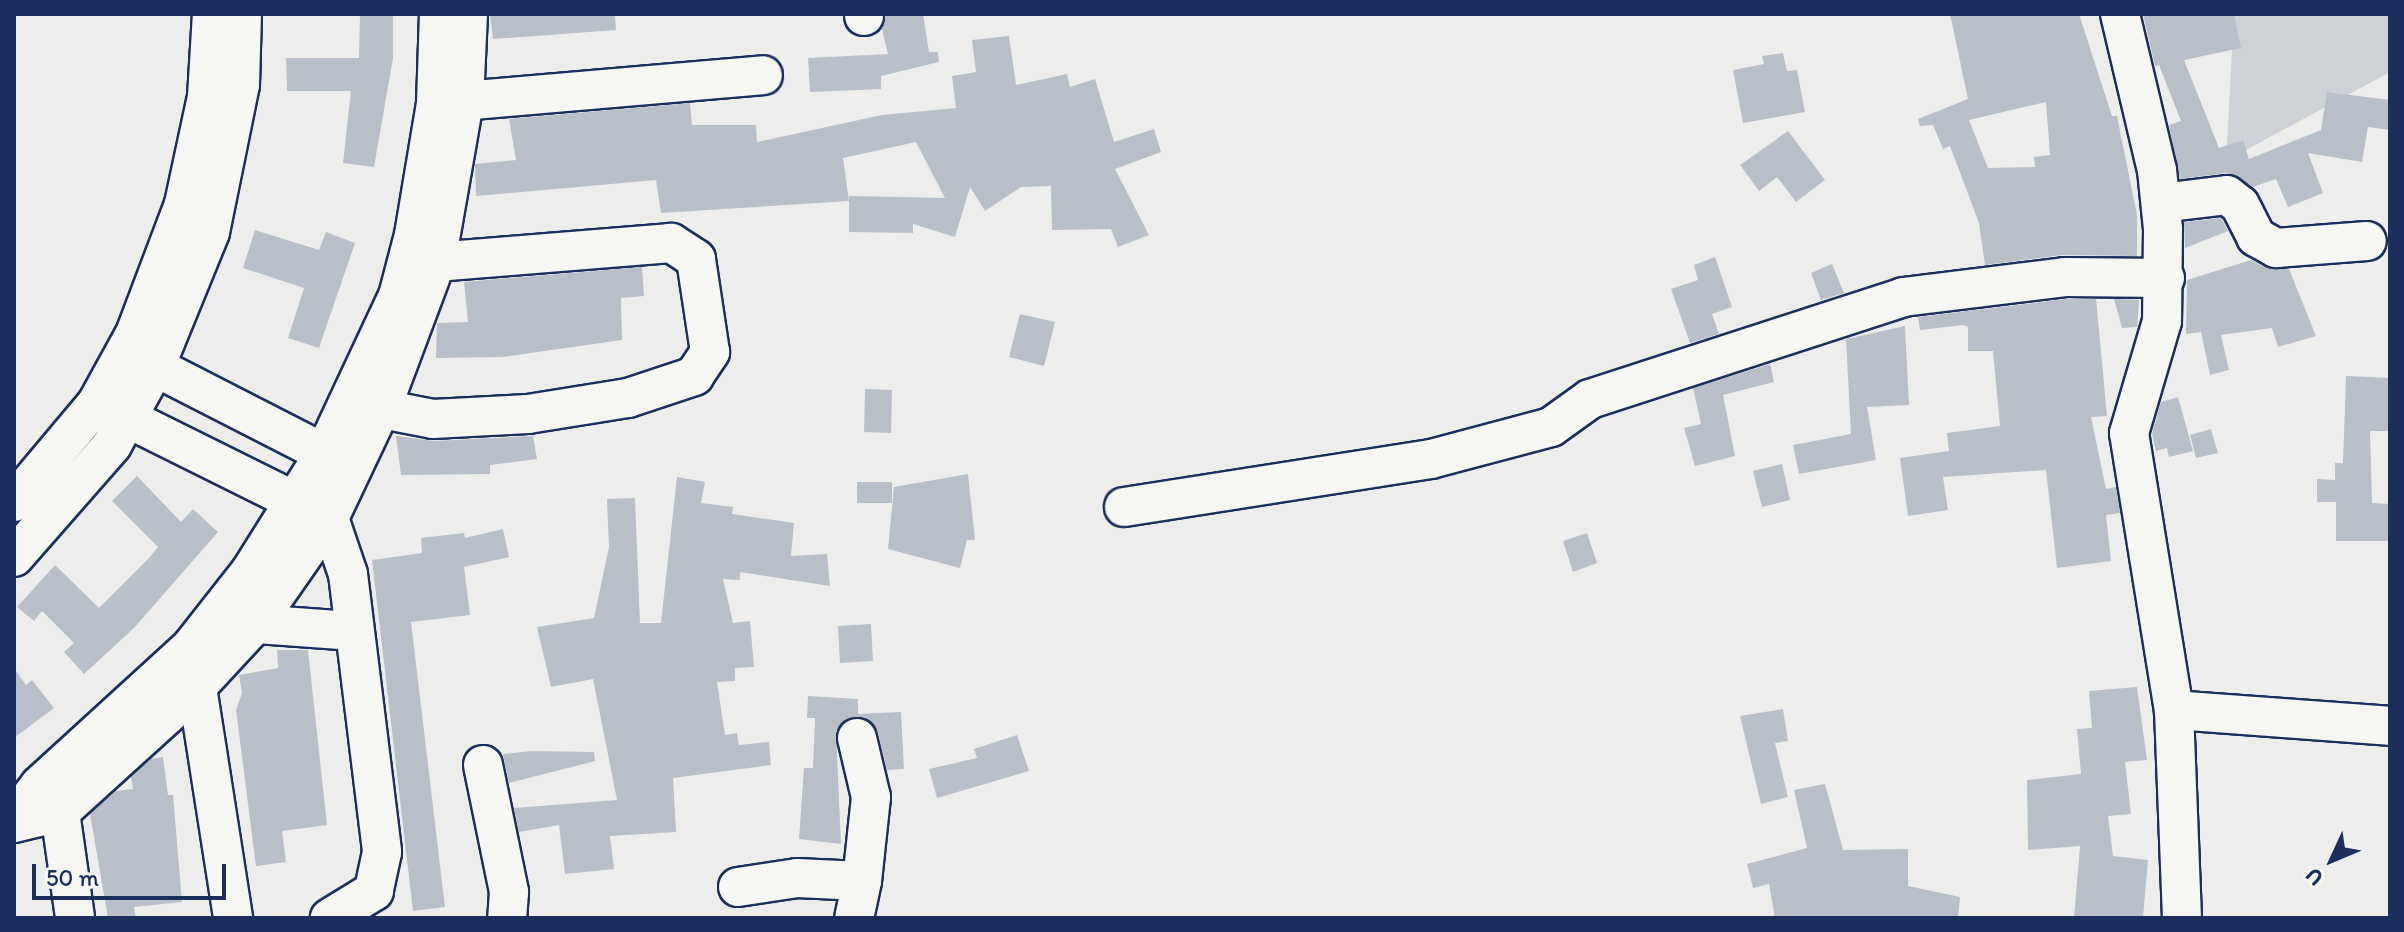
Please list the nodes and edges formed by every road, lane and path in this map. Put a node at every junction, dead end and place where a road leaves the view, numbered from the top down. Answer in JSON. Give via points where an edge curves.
{"nodes":[{"id":1,"x":212,"y":14,"type":"edge"},
{"id":2,"x":242,"y":14,"type":"edge"},
{"id":3,"x":439,"y":14,"type":"edge"},
{"id":4,"x":468,"y":14,"type":"edge"},
{"id":5,"x":2120,"y":14,"type":"edge"},
{"id":6,"x":763,"y":75,"type":"dead end"},
{"id":7,"x":450,"y":102,"type":"junction"},
{"id":8,"x":2161,"y":203,"type":"junction"},
{"id":9,"x":2367,"y":241,"type":"dead end"},
{"id":10,"x":436,"y":262,"type":"junction"},
{"id":11,"x":2165,"y":278,"type":"junction"},
{"id":12,"x":141,"y":360,"type":"junction"},
{"id":13,"x":365,"y":406,"type":"junction"},
{"id":14,"x":113,"y":410,"type":"junction"},
{"id":15,"x":339,"y":461,"type":"junction"},
{"id":16,"x":14,"y":502,"type":"edge"},
{"id":17,"x":1124,"y":507,"type":"dead end"},
{"id":18,"x":313,"y":511,"type":"junction"},
{"id":19,"x":14,"y":557,"type":"edge"},
{"id":20,"x":255,"y":624,"type":"junction"},
{"id":21,"x":353,"y":631,"type":"junction"},
{"id":22,"x":191,"y":647,"type":"junction"},
{"id":23,"x":197,"y":686,"type":"junction"},
{"id":24,"x":2174,"y":710,"type":"junction"},
{"id":25,"x":2390,"y":726,"type":"edge"},
{"id":26,"x":857,"y":738,"type":"dead end"},
{"id":27,"x":483,"y":765,"type":"dead end"},
{"id":28,"x":50,"y":798,"type":"junction"},
{"id":29,"x":14,"y":821,"type":"edge"},
{"id":30,"x":862,"y":881,"type":"junction"},
{"id":31,"x":738,"y":887,"type":"dead end"},
{"id":32,"x":75,"y":918,"type":"edge"},
{"id":33,"x":233,"y":918,"type":"edge"},
{"id":34,"x":330,"y":918,"type":"edge"},
{"id":35,"x":507,"y":918,"type":"edge"},
{"id":36,"x":854,"y":918,"type":"edge"},
{"id":37,"x":2182,"y":918,"type":"edge"}],
"edges":[{"from":1,"to":12,"type":"street","via":[[207,97]]},
{"from":2,"to":12,"type":"street","via":[[240,85],[213,218]]},
{"from":3,"to":7,"type":"street"},
{"from":4,"to":7,"type":"street"},
{"from":5,"to":8,"type":"street"},
{"from":6,"to":7,"type":"street"},
{"from":7,"to":10,"type":"street"},
{"from":7,"to":13,"type":"street"},
{"from":8,"to":9,"type":"street","via":[[2227,195],[2240,205],[2256,237],[2276,248]]},
{"from":8,"to":11,"type":"street"},
{"from":10,"to":13,"type":"street"},
{"from":10,"to":13,"type":"street","via":[[671,243],[696,259],[710,352],[694,376],[628,398],[528,414],[433,419]]},
{"from":11,"to":17,"type":"street","via":[[2065,277],[1926,292],[1794,329],[1614,390],[1590,399],[1551,427],[1431,459]]},
{"from":11,"to":24,"type":"street","via":[[2162,321],[2129,433],[2165,629]]},
{"from":12,"to":14,"type":"street"},
{"from":12,"to":15,"type":"street"},
{"from":13,"to":15,"type":"street"},
{"from":14,"to":16,"type":"street"},
{"from":14,"to":18,"type":"street"},
{"from":14,"to":19,"type":"street","via":[[59,511]]},
{"from":15,"to":18,"type":"street"},
{"from":18,"to":20,"type":"street"},
{"from":18,"to":21,"type":"street","via":[[345,554]]},
{"from":18,"to":22,"type":"street"},
{"from":20,"to":21,"type":"street"},
{"from":20,"to":23,"type":"street"},
{"from":21,"to":34,"type":"street","via":[[382,867],[364,901]]},
{"from":22,"to":23,"type":"street"},
{"from":22,"to":28,"type":"street"},
{"from":23,"to":28,"type":"street"},
{"from":23,"to":33,"type":"street"},
{"from":24,"to":25,"type":"street"},
{"from":24,"to":37,"type":"street"},
{"from":26,"to":30,"type":"street","via":[[871,797]]},
{"from":27,"to":35,"type":"street","via":[[509,892]]},
{"from":28,"to":29,"type":"street"},
{"from":28,"to":32,"type":"street"},
{"from":30,"to":31,"type":"street","via":[[797,878]]},
{"from":30,"to":36,"type":"street"}]}
